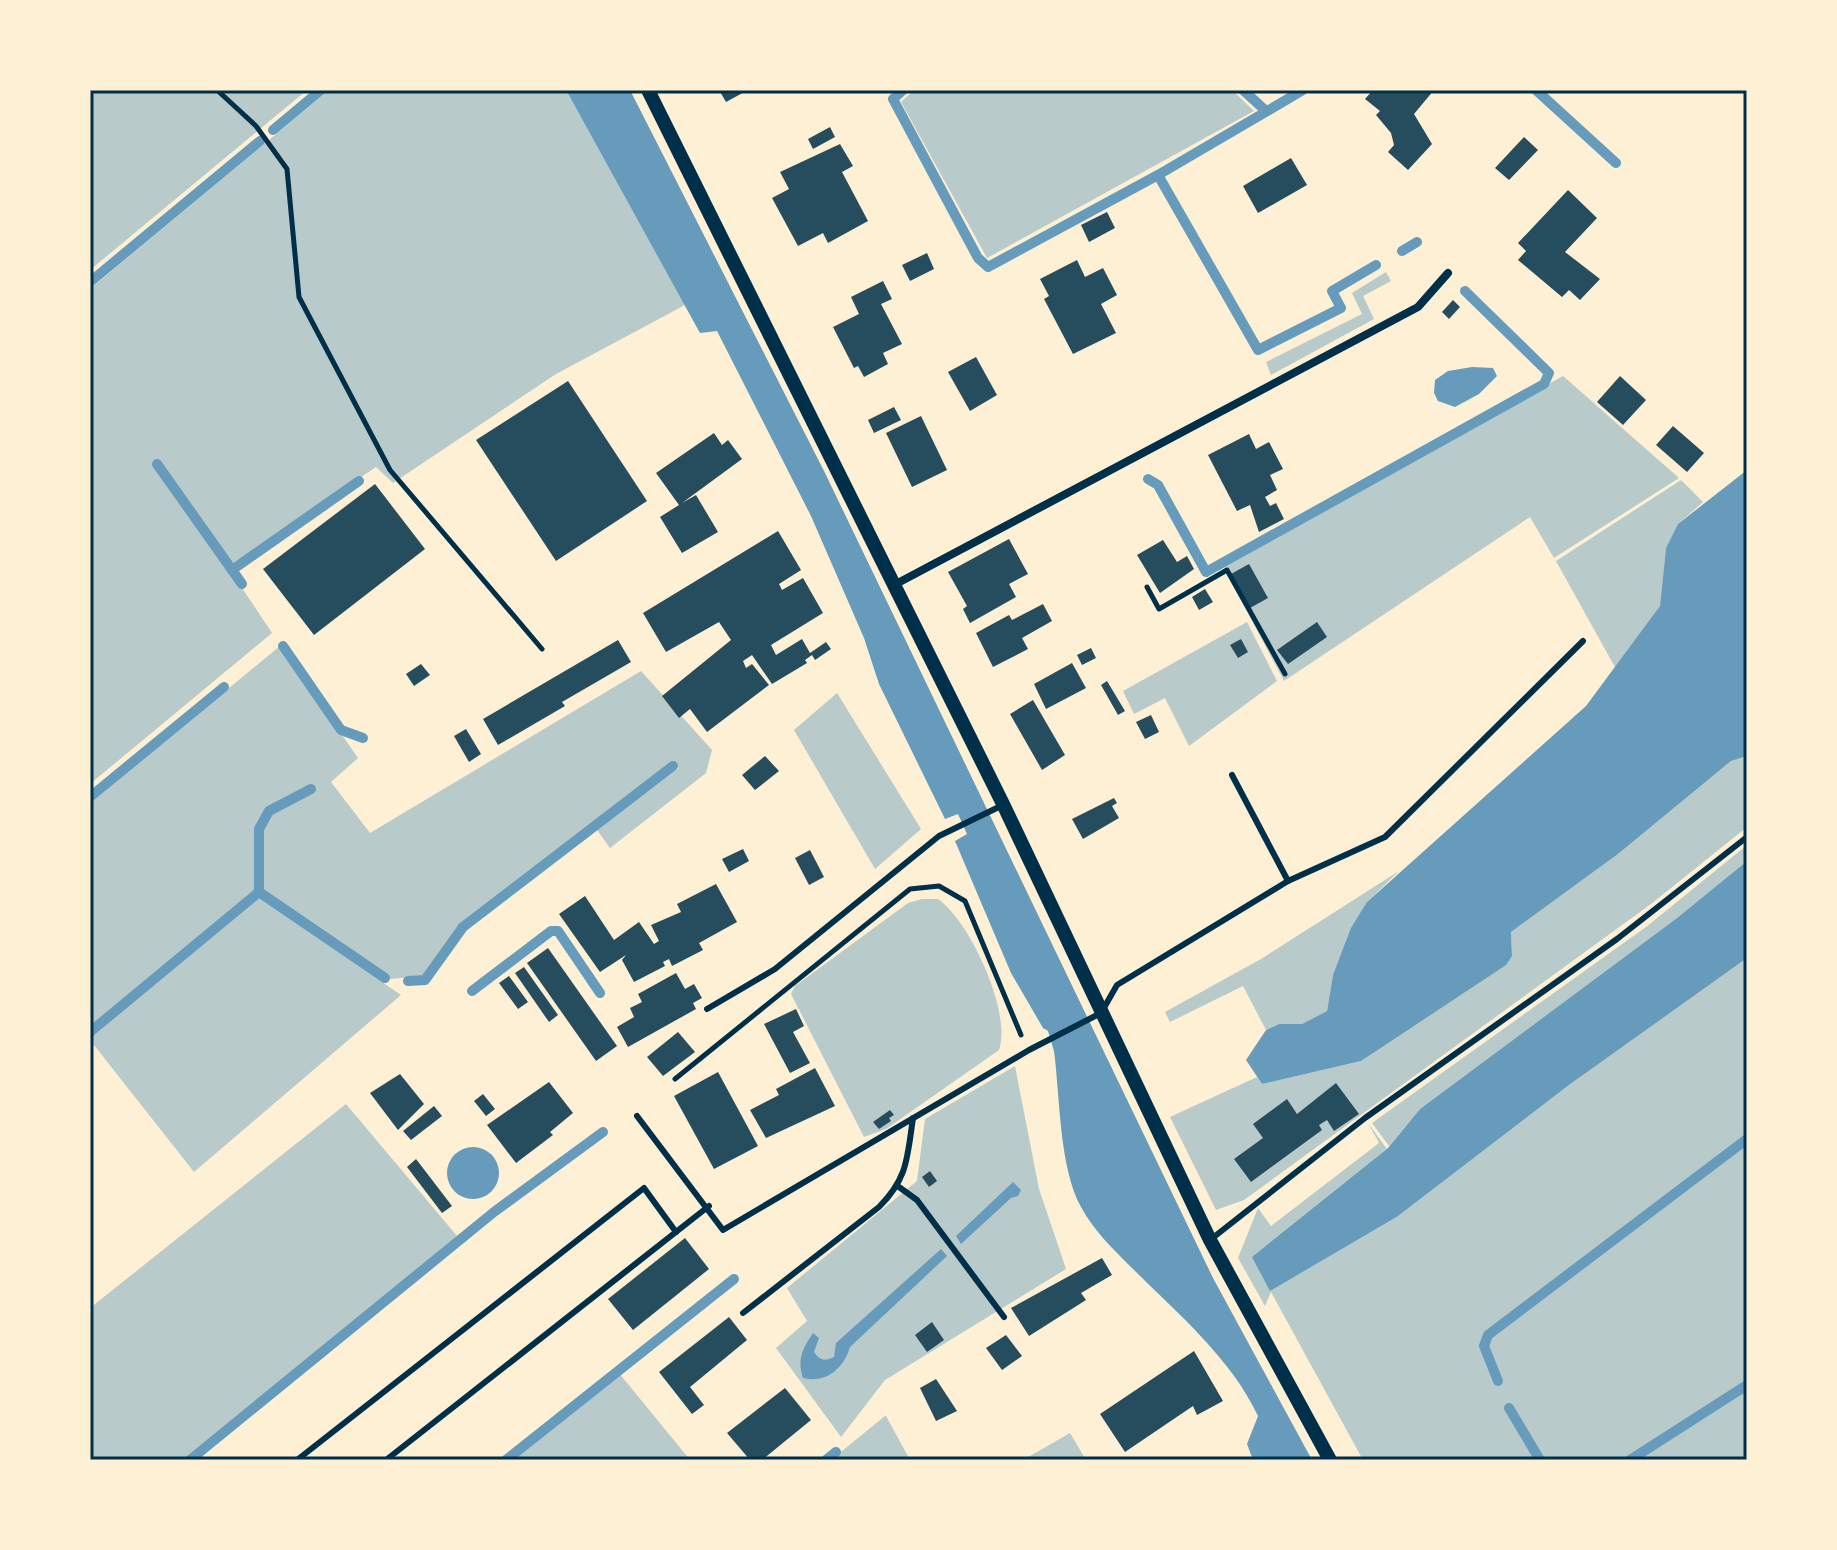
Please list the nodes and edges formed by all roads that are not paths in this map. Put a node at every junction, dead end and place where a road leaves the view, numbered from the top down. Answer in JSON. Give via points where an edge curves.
{"nodes":[{"id":1,"x":648,"y":90,"type":"edge"},
{"id":2,"x":1448,"y":273,"type":"dead end"},
{"id":3,"x":894,"y":585,"type":"junction"},
{"id":4,"x":1583,"y":641,"type":"dead end"},
{"id":5,"x":1232,"y":775,"type":"dead end"},
{"id":6,"x":998,"y":807,"type":"junction"},
{"id":7,"x":1747,"y":837,"type":"edge"},
{"id":8,"x":1288,"y":881,"type":"junction"},
{"id":9,"x":707,"y":1009,"type":"dead end"},
{"id":10,"x":1095,"y":1016,"type":"junction"},
{"id":11,"x":637,"y":1116,"type":"dead end"},
{"id":12,"x":913,"y":1118,"type":"junction"},
{"id":13,"x":899,"y":1187,"type":"junction"},
{"id":14,"x":709,"y":1206,"type":"junction"},
{"id":15,"x":676,"y":1232,"type":"junction"},
{"id":16,"x":1210,"y":1240,"type":"junction"},
{"id":17,"x":743,"y":1313,"type":"dead end"},
{"id":18,"x":1004,"y":1317,"type":"dead end"},
{"id":19,"x":297,"y":1460,"type":"edge"},
{"id":20,"x":386,"y":1460,"type":"edge"},
{"id":21,"x":1330,"y":1460,"type":"edge"}],
"edges":[{"from":1,"to":3,"type":"street"},
{"from":2,"to":3,"type":"street","via":[[1418,307]]},
{"from":3,"to":6,"type":"street"},
{"from":4,"to":8,"type":"lane","via":[[1385,837]]},
{"from":5,"to":8,"type":"lane"},
{"from":6,"to":9,"type":"lane","via":[[939,836],[775,969]]},
{"from":6,"to":10,"type":"street"},
{"from":7,"to":16,"type":"lane","via":[[1617,939],[1365,1118]]},
{"from":8,"to":10,"type":"lane","via":[[1117,985]]},
{"from":10,"to":12,"type":"lane"},
{"from":10,"to":16,"type":"street"},
{"from":11,"to":14,"type":"lane"},
{"from":12,"to":13,"type":"lane"},
{"from":12,"to":14,"type":"lane","via":[[723,1230]]},
{"from":13,"to":17,"type":"lane"},
{"from":13,"to":18,"type":"lane","via":[[917,1200]]},
{"from":14,"to":15,"type":"lane"},
{"from":15,"to":19,"type":"lane","via":[[644,1188]]},
{"from":15,"to":20,"type":"lane"},
{"from":16,"to":21,"type":"street"}]}
